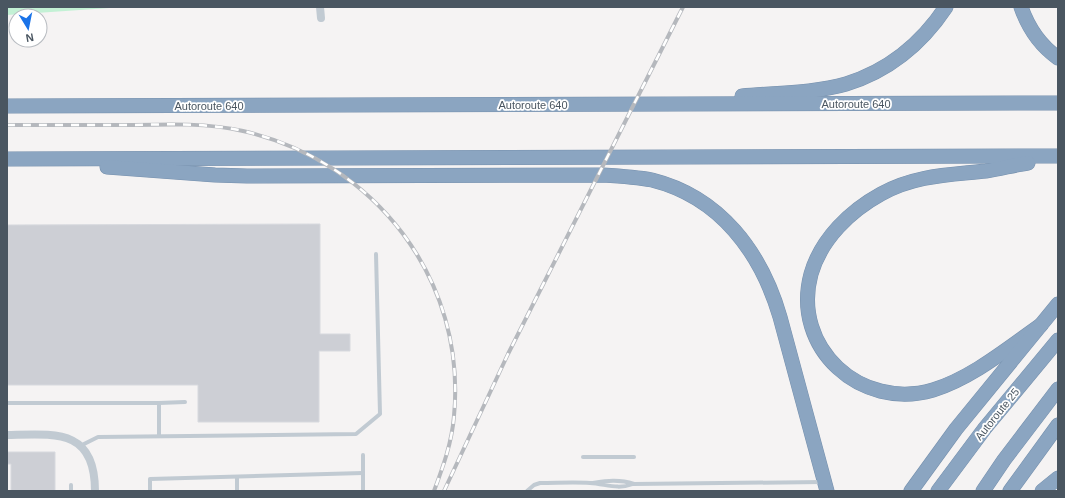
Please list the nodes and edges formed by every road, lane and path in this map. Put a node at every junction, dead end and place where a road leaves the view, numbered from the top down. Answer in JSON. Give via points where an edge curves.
{"nodes":[{"id":1,"x":320,"y":7,"type":"edge"},
{"id":2,"x":946,"y":7,"type":"edge"},
{"id":3,"x":1021,"y":7,"type":"edge"},
{"id":4,"x":321,"y":18,"type":"dead end"},
{"id":5,"x":1058,"y":58,"type":"edge"},
{"id":6,"x":1058,"y":103,"type":"edge"},
{"id":7,"x":652,"y":105,"type":"junction"},
{"id":8,"x":7,"y":106,"type":"edge"},
{"id":9,"x":1058,"y":156,"type":"edge"},
{"id":10,"x":7,"y":159,"type":"edge"},
{"id":11,"x":376,"y":254,"type":"dead end"},
{"id":12,"x":1058,"y":304,"type":"edge"},
{"id":13,"x":1041,"y":325,"type":"junction"},
{"id":14,"x":1058,"y":340,"type":"edge"},
{"id":15,"x":1058,"y":389,"type":"edge"},
{"id":16,"x":185,"y":402,"type":"dead end"},
{"id":17,"x":7,"y":403,"type":"edge"},
{"id":18,"x":159,"y":403,"type":"junction"},
{"id":19,"x":1058,"y":425,"type":"edge"},
{"id":20,"x":7,"y":435,"type":"edge"},
{"id":21,"x":159,"y":436,"type":"junction"},
{"id":22,"x":80,"y":446,"type":"junction"},
{"id":23,"x":363,"y":456,"type":"dead end"},
{"id":24,"x":634,"y":457,"type":"dead end"},
{"id":25,"x":583,"y":458,"type":"dead end"},
{"id":26,"x":363,"y":473,"type":"junction"},
{"id":27,"x":237,"y":477,"type":"junction"},
{"id":28,"x":1058,"y":478,"type":"edge"},
{"id":29,"x":71,"y":485,"type":"dead end"},
{"id":30,"x":826,"y":486,"type":"edge"},
{"id":31,"x":71,"y":491,"type":"edge"},
{"id":32,"x":95,"y":491,"type":"edge"},
{"id":33,"x":150,"y":491,"type":"edge"},
{"id":34,"x":237,"y":491,"type":"edge"},
{"id":35,"x":363,"y":491,"type":"edge"},
{"id":36,"x":527,"y":491,"type":"edge"},
{"id":37,"x":911,"y":491,"type":"edge"},
{"id":38,"x":938,"y":491,"type":"edge"},
{"id":39,"x":983,"y":491,"type":"edge"},
{"id":40,"x":1010,"y":491,"type":"edge"},
{"id":41,"x":1042,"y":491,"type":"edge"}],
"edges":[{"from":1,"to":4,"type":"street"},
{"from":2,"to":7,"type":"highway","via":[[929,30],[907,52],[846,84],[814,90]]},
{"from":3,"to":5,"type":"highway","via":[[1040,42]]},
{"from":6,"to":7,"type":"highway","name":"Autoroute 640"},
{"from":7,"to":8,"type":"highway","name":"Autoroute 640"},
{"from":9,"to":10,"type":"highway"},
{"from":9,"to":13,"type":"highway","via":[[987,171],[928,177],[889,190],[872,199],[834,232],[818,256],[809,284],[810,319],[824,351],[846,375],[869,388],[885,393],[919,393],[953,382],[973,372]]},
{"from":10,"to":30,"type":"highway","via":[[222,175],[603,175],[642,178],[671,186],[701,202],[723,218],[748,247],[764,274],[780,316]]},
{"from":11,"to":21,"type":"lane","via":[[380,414],[356,434]]},
{"from":12,"to":13,"type":"highway"},
{"from":13,"to":37,"type":"highway","via":[[956,429]]},
{"from":14,"to":38,"type":"highway","name":"Autoroute 25","via":[[985,428]]},
{"from":15,"to":39,"type":"highway"},
{"from":16,"to":18,"type":"lane"},
{"from":17,"to":18,"type":"lane"},
{"from":18,"to":21,"type":"lane"},
{"from":19,"to":40,"type":"highway"},
{"from":20,"to":22,"type":"street","via":[[58,435]]},
{"from":21,"to":22,"type":"lane","via":[[98,437]]},
{"from":22,"to":32,"type":"street","via":[[93,466]]},
{"from":23,"to":26,"type":"lane"},
{"from":24,"to":25,"type":"lane"},
{"from":26,"to":27,"type":"lane"},
{"from":26,"to":35,"type":"lane"},
{"from":27,"to":33,"type":"lane","via":[[150,480]]},
{"from":27,"to":34,"type":"lane"},
{"from":28,"to":41,"type":"highway"},
{"from":29,"to":31,"type":"lane"},
{"from":30,"to":36,"type":"lane","via":[[814,483],[634,484],[625,487],[592,483],[540,483]]}]}
